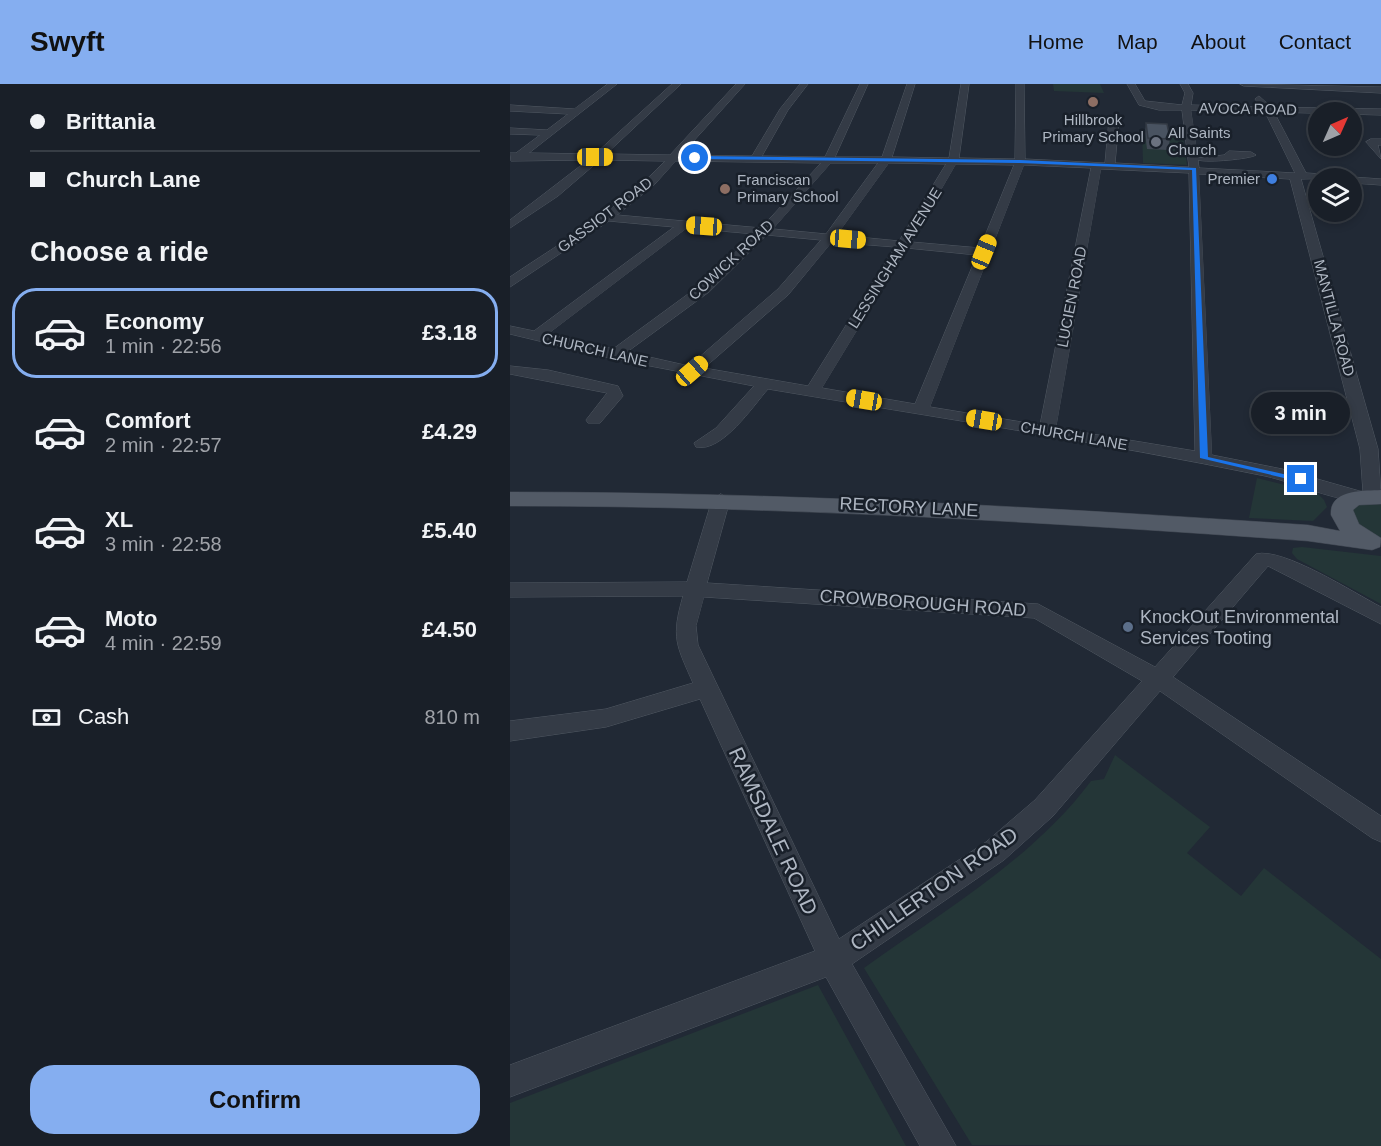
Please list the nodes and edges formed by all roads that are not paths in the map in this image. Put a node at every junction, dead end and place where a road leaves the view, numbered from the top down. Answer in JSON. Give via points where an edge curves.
{"nodes":[{"id":1,"x":613,"y":84,"type":"edge"},
{"id":2,"x":677,"y":84,"type":"edge"},
{"id":3,"x":741,"y":84,"type":"edge"},
{"id":4,"x":804,"y":84,"type":"edge"},
{"id":5,"x":864,"y":84,"type":"edge"},
{"id":6,"x":911,"y":84,"type":"edge"},
{"id":7,"x":965,"y":84,"type":"edge"},
{"id":8,"x":1020,"y":84,"type":"edge"},
{"id":9,"x":1131,"y":84,"type":"edge"},
{"id":10,"x":1184,"y":84,"type":"edge"},
{"id":11,"x":1244,"y":84,"type":"edge"},
{"id":12,"x":1381,"y":90,"type":"edge"},
{"id":13,"x":510,"y":108,"type":"edge"},
{"id":14,"x":1186,"y":108,"type":"junction"},
{"id":15,"x":1267,"y":108,"type":"junction"},
{"id":16,"x":577,"y":112,"type":"junction"},
{"id":17,"x":1381,"y":112,"type":"edge"},
{"id":18,"x":1114,"y":120,"type":"dead end"},
{"id":19,"x":510,"y":131,"type":"edge"},
{"id":20,"x":549,"y":133,"type":"junction"},
{"id":21,"x":1381,"y":142,"type":"edge"},
{"id":22,"x":1251,"y":155,"type":"dead end"},
{"id":23,"x":1381,"y":156,"type":"edge"},
{"id":24,"x":595,"y":157,"type":"junction"},
{"id":25,"x":513,"y":158,"type":"edge"},
{"id":26,"x":673,"y":158,"type":"junction"},
{"id":27,"x":756,"y":158,"type":"junction"},
{"id":28,"x":829,"y":159,"type":"junction"},
{"id":29,"x":886,"y":160,"type":"junction"},
{"id":30,"x":953,"y":160,"type":"junction"},
{"id":31,"x":1020,"y":161,"type":"junction"},
{"id":32,"x":1104,"y":164,"type":"junction"},
{"id":33,"x":1194,"y":164,"type":"junction"},
{"id":34,"x":1298,"y":176,"type":"junction"},
{"id":35,"x":1308,"y":176,"type":"edge"},
{"id":36,"x":1362,"y":181,"type":"edge"},
{"id":37,"x":1381,"y":182,"type":"edge"},
{"id":38,"x":607,"y":217,"type":"junction"},
{"id":39,"x":510,"y":225,"type":"edge"},
{"id":40,"x":684,"y":225,"type":"junction"},
{"id":41,"x":765,"y":231,"type":"junction"},
{"id":42,"x":829,"y":237,"type":"junction"},
{"id":43,"x":904,"y":244,"type":"junction"},
{"id":44,"x":984,"y":252,"type":"junction"},
{"id":45,"x":510,"y":283,"type":"edge"},
{"id":46,"x":510,"y":330,"type":"edge"},
{"id":47,"x":536,"y":336,"type":"junction"},
{"id":48,"x":584,"y":348,"type":"junction"},
{"id":49,"x":614,"y":355,"type":"junction"},
{"id":50,"x":511,"y":370,"type":"edge"},
{"id":51,"x":692,"y":371,"type":"junction"},
{"id":52,"x":548,"y":375,"type":"junction"},
{"id":53,"x":765,"y":383,"type":"junction"},
{"id":54,"x":813,"y":390,"type":"junction"},
{"id":55,"x":921,"y":410,"type":"junction"},
{"id":56,"x":594,"y":420,"type":"dead end"},
{"id":57,"x":1047,"y":431,"type":"junction"},
{"id":58,"x":702,"y":443,"type":"dead end"},
{"id":59,"x":1204,"y":458,"type":"junction"},
{"id":60,"x":510,"y":499,"type":"edge"},
{"id":61,"x":721,"y":500,"type":"junction"},
{"id":62,"x":1360,"y":503,"type":"edge"},
{"id":63,"x":1308,"y":533,"type":"junction"},
{"id":64,"x":1375,"y":543,"type":"edge"},
{"id":65,"x":694,"y":589,"type":"junction"},
{"id":66,"x":510,"y":590,"type":"edge"},
{"id":67,"x":1381,"y":616,"type":"edge"},
{"id":68,"x":1158,"y":678,"type":"junction"},
{"id":69,"x":706,"y":688,"type":"junction"},
{"id":70,"x":510,"y":731,"type":"edge"},
{"id":71,"x":1381,"y":830,"type":"edge"},
{"id":72,"x":833,"y":959,"type":"junction"},
{"id":73,"x":510,"y":1081,"type":"edge"},
{"id":74,"x":939,"y":1146,"type":"edge"}],
"edges":[{"from":1,"to":16,"type":"street"},
{"from":2,"to":24,"type":"street"},
{"from":3,"to":26,"type":"street","name":"GASSIOT ROAD"},
{"from":4,"to":27,"type":"street","via":[[784,109]]},
{"from":5,"to":28,"type":"street","name":"COWICK ROAD"},
{"from":6,"to":29,"type":"street"},
{"from":7,"to":30,"type":"street","name":"LESSINGHAM AVENUE"},
{"from":8,"to":31,"type":"street"},
{"from":9,"to":14,"type":"street","name":"AVOCA ROAD","via":[[1145,104]]},
{"from":10,"to":14,"type":"street","via":[[1190,94]]},
{"from":11,"to":12,"type":"street"},
{"from":11,"to":15,"type":"street","name":"MANTILLA ROAD"},
{"from":13,"to":16,"type":"street"},
{"from":14,"to":15,"type":"street","name":"AVOCA ROAD"},
{"from":14,"to":33,"type":"street"},
{"from":15,"to":17,"type":"street","name":"AVOCA ROAD"},
{"from":15,"to":34,"type":"street","name":"MANTILLA ROAD"},
{"from":16,"to":20,"type":"street"},
{"from":18,"to":32,"type":"street","name":"LUCIEN ROAD"},
{"from":19,"to":20,"type":"street"},
{"from":20,"to":25,"type":"street"},
{"from":21,"to":23,"type":"street","via":[[1371,142]]},
{"from":22,"to":33,"type":"street","via":[[1229,154],[1224,160]]},
{"from":24,"to":25,"type":"street"},
{"from":24,"to":26,"type":"street"},
{"from":24,"to":39,"type":"street","via":[[582,172]]},
{"from":26,"to":27,"type":"street"},
{"from":26,"to":38,"type":"street","name":"GASSIOT ROAD","via":[[650,183]]},
{"from":27,"to":28,"type":"street"},
{"from":28,"to":29,"type":"street"},
{"from":28,"to":41,"type":"street","name":"COWICK ROAD"},
{"from":29,"to":30,"type":"street"},
{"from":29,"to":42,"type":"street"},
{"from":30,"to":31,"type":"street"},
{"from":30,"to":43,"type":"street","name":"LESSINGHAM AVENUE"},
{"from":31,"to":32,"type":"street"},
{"from":31,"to":44,"type":"street"},
{"from":32,"to":33,"type":"street"},
{"from":32,"to":57,"type":"street","name":"LUCIEN ROAD"},
{"from":33,"to":34,"type":"street"},
{"from":33,"to":59,"type":"street"},
{"from":34,"to":35,"type":"street"},
{"from":34,"to":62,"type":"street","name":"MANTILLA ROAD","via":[[1369,449]]},
{"from":36,"to":37,"type":"street"},
{"from":38,"to":40,"type":"street"},
{"from":38,"to":45,"type":"street","name":"GASSIOT ROAD"},
{"from":40,"to":41,"type":"street"},
{"from":40,"to":47,"type":"street"},
{"from":41,"to":42,"type":"street"},
{"from":41,"to":49,"type":"street","name":"COWICK ROAD","via":[[704,289]]},
{"from":42,"to":43,"type":"street"},
{"from":42,"to":51,"type":"street","via":[[783,292]]},
{"from":43,"to":44,"type":"street"},
{"from":43,"to":54,"type":"street","name":"LESSINGHAM AVENUE"},
{"from":44,"to":55,"type":"street"},
{"from":46,"to":47,"type":"street","name":"CHURCH LANE"},
{"from":47,"to":48,"type":"street","name":"CHURCH LANE"},
{"from":48,"to":49,"type":"street","name":"CHURCH LANE"},
{"from":48,"to":52,"type":"street"},
{"from":49,"to":51,"type":"street","name":"CHURCH LANE"},
{"from":50,"to":52,"type":"street"},
{"from":51,"to":53,"type":"street","name":"CHURCH LANE"},
{"from":52,"to":56,"type":"street","via":[[615,392]]},
{"from":53,"to":54,"type":"street","name":"CHURCH LANE"},
{"from":53,"to":58,"type":"street","via":[[722,432]]},
{"from":54,"to":55,"type":"street","name":"CHURCH LANE"},
{"from":55,"to":57,"type":"street","name":"CHURCH LANE"},
{"from":57,"to":59,"type":"street","name":"CHURCH LANE"},
{"from":59,"to":62,"type":"street","name":"CHURCH LANE","via":[[1282,474]]},
{"from":60,"to":61,"type":"main road","name":"RECTORY LANE"},
{"from":61,"to":63,"type":"main road","name":"RECTORY LANE","via":[[955,509]]},
{"from":61,"to":65,"type":"street","name":"RAMSDALE ROAD"},
{"from":62,"to":63,"type":"main road","name":"RECTORY LANE"},
{"from":62,"to":64,"type":"main road","via":[[1349,528]]},
{"from":63,"to":64,"type":"main road","name":"RECTORY LANE"},
{"from":65,"to":66,"type":"street","name":"CROWBOROUGH ROAD"},
{"from":65,"to":68,"type":"street","name":"CROWBOROUGH ROAD","via":[[1038,611]]},
{"from":65,"to":69,"type":"street","name":"RAMSDALE ROAD","via":[[684,636]]},
{"from":67,"to":68,"type":"street","name":"CHILLERTON ROAD","via":[[1278,561],[1263,559]]},
{"from":68,"to":71,"type":"street","name":"CROWBOROUGH ROAD"},
{"from":68,"to":72,"type":"street","name":"CHILLERTON ROAD","via":[[1044,808],[995,851]]},
{"from":69,"to":70,"type":"street","via":[[606,718]]},
{"from":69,"to":72,"type":"street","name":"RAMSDALE ROAD"},
{"from":72,"to":73,"type":"street","name":"CHILLERTON ROAD"},
{"from":72,"to":74,"type":"street","name":"RAMSDALE ROAD"}]}
